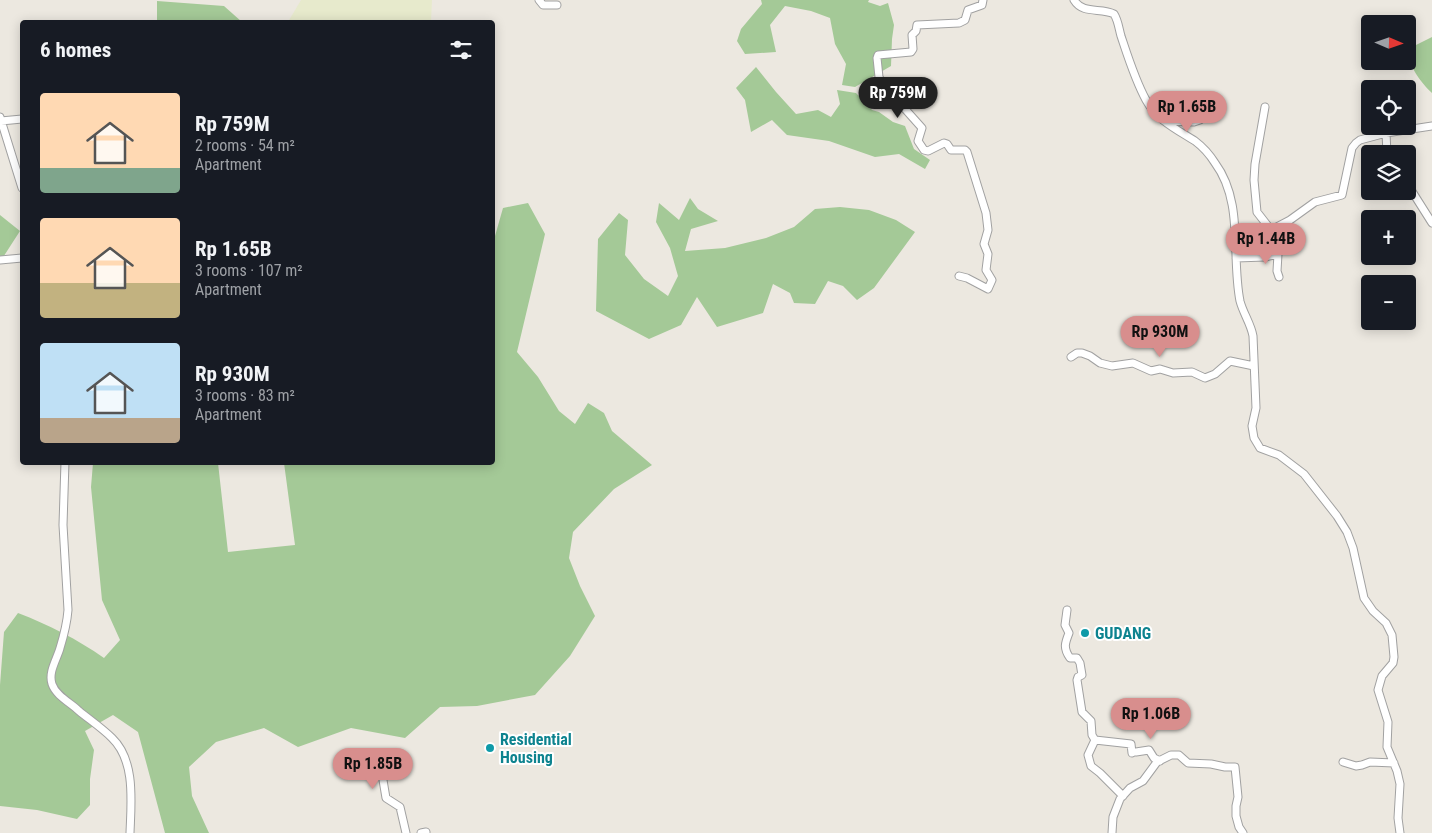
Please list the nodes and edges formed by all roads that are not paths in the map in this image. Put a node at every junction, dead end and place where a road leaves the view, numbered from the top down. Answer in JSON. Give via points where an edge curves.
{"nodes":[{"id":1,"x":539,"y":0,"type":"edge"},
{"id":2,"x":983,"y":0,"type":"edge"},
{"id":3,"x":1074,"y":0,"type":"edge"},
{"id":4,"x":557,"y":5,"type":"dead end"},
{"id":5,"x":1265,"y":107,"type":"dead end"},
{"id":6,"x":1,"y":119,"type":"edge"},
{"id":7,"x":20,"y":119,"type":"edge"},
{"id":8,"x":1200,"y":120,"type":"dead end"},
{"id":9,"x":1164,"y":121,"type":"junction"},
{"id":10,"x":1432,"y":126,"type":"edge"},
{"id":11,"x":1416,"y":128,"type":"edge"},
{"id":12,"x":1379,"y":135,"type":"edge"},
{"id":13,"x":20,"y":181,"type":"edge"},
{"id":14,"x":1416,"y":198,"type":"edge"},
{"id":15,"x":1432,"y":224,"type":"edge"},
{"id":16,"x":1271,"y":230,"type":"junction"},
{"id":17,"x":1278,"y":254,"type":"junction"},
{"id":18,"x":20,"y":258,"type":"edge"},
{"id":19,"x":1236,"y":258,"type":"junction"},
{"id":20,"x":0,"y":260,"type":"edge"},
{"id":21,"x":959,"y":276,"type":"dead end"},
{"id":22,"x":1279,"y":277,"type":"dead end"},
{"id":23,"x":1071,"y":356,"type":"dead end"},
{"id":24,"x":1254,"y":366,"type":"junction"},
{"id":25,"x":65,"y":465,"type":"edge"},
{"id":26,"x":1067,"y":610,"type":"dead end"},
{"id":27,"x":1095,"y":740,"type":"junction"},
{"id":28,"x":379,"y":756,"type":"dead end"},
{"id":29,"x":1160,"y":761,"type":"junction"},
{"id":30,"x":1343,"y":762,"type":"dead end"},
{"id":31,"x":1394,"y":763,"type":"junction"},
{"id":32,"x":1123,"y":796,"type":"junction"},
{"id":33,"x":130,"y":833,"type":"edge"},
{"id":34,"x":406,"y":833,"type":"edge"},
{"id":35,"x":1112,"y":833,"type":"edge"},
{"id":36,"x":1243,"y":833,"type":"edge"},
{"id":37,"x":1400,"y":833,"type":"edge"}],
"edges":[{"from":1,"to":4,"type":"street","via":[[544,5]]},
{"from":2,"to":21,"type":"street","via":[[982,5],[968,9],[964,20],[959,23],[917,24],[912,35],[911,52],[878,55],[877,58],[884,97],[897,100],[922,128],[918,141],[924,150],[944,143],[951,150],[967,152],[985,212],[988,230],[984,244],[988,255],[986,272],[992,280],[988,288]]},
{"from":3,"to":9,"type":"street","via":[[1083,8],[1114,14],[1136,80],[1146,100]]},
{"from":5,"to":16,"type":"street","via":[[1254,180],[1257,212]]},
{"from":6,"to":7,"type":"street"},
{"from":6,"to":13,"type":"street"},
{"from":8,"to":9,"type":"street"},
{"from":9,"to":19,"type":"street","via":[[1204,149],[1225,179],[1230,191]]},
{"from":10,"to":11,"type":"street"},
{"from":12,"to":16,"type":"street","via":[[1360,140],[1352,148],[1342,195],[1315,202]]},
{"from":14,"to":15,"type":"street"},
{"from":16,"to":17,"type":"street"},
{"from":17,"to":19,"type":"street"},
{"from":17,"to":22,"type":"street"},
{"from":18,"to":20,"type":"street"},
{"from":19,"to":24,"type":"street","via":[[1240,299],[1252,330]]},
{"from":23,"to":24,"type":"street","via":[[1082,352],[1112,366],[1133,363],[1151,371],[1192,372],[1206,378],[1230,361]]},
{"from":24,"to":31,"type":"street","via":[[1254,438],[1260,448],[1280,455],[1304,474],[1337,516],[1353,548],[1364,598],[1392,635],[1393,663],[1382,676],[1378,690],[1388,722],[1387,747]]},
{"from":25,"to":33,"type":"street","via":[[68,610],[52,670],[52,682],[61,696],[112,737],[121,749],[131,790]]},
{"from":26,"to":27,"type":"street","via":[[1065,625],[1069,633],[1064,643],[1065,651],[1070,658],[1077,658],[1080,662],[1082,675],[1077,680],[1082,712],[1091,721]]},
{"from":27,"to":29,"type":"street","via":[[1131,744],[1134,752],[1149,750]]},
{"from":27,"to":32,"type":"street","via":[[1088,755],[1091,767]]},
{"from":28,"to":34,"type":"street","via":[[386,798],[400,807]]},
{"from":29,"to":32,"type":"street"},
{"from":29,"to":36,"type":"street","via":[[1179,754],[1188,763],[1235,767],[1236,816]]},
{"from":30,"to":31,"type":"street","via":[[1356,766],[1370,762]]},
{"from":31,"to":37,"type":"street","via":[[1400,784]]},
{"from":32,"to":35,"type":"street","via":[[1117,803]]}]}
